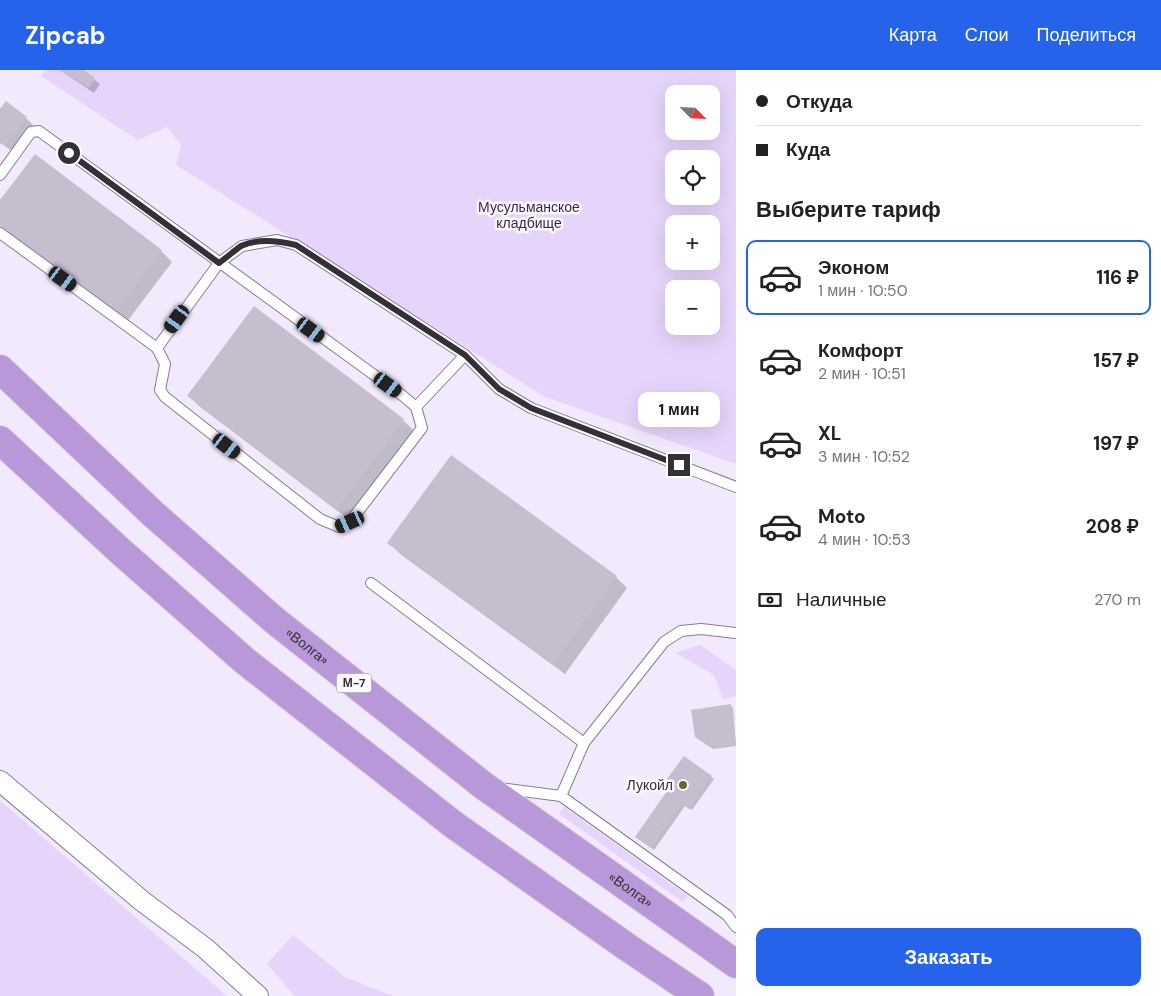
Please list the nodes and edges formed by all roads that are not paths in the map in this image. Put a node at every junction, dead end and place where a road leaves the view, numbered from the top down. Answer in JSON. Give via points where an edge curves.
{"nodes":[{"id":1,"x":0,"y":174,"type":"edge"},
{"id":2,"x":0,"y":233,"type":"edge"},
{"id":3,"x":219,"y":263,"type":"junction"},
{"id":4,"x":157,"y":348,"type":"junction"},
{"id":5,"x":465,"y":355,"type":"junction"},
{"id":6,"x":0,"y":369,"type":"edge"},
{"id":7,"x":416,"y":407,"type":"junction"},
{"id":8,"x":0,"y":440,"type":"edge"},
{"id":9,"x":736,"y":487,"type":"edge"},
{"id":10,"x":371,"y":583,"type":"dead end"},
{"id":11,"x":736,"y":633,"type":"edge"},
{"id":12,"x":584,"y":743,"type":"junction"},
{"id":13,"x":0,"y":781,"type":"edge"},
{"id":14,"x":484,"y":786,"type":"junction"},
{"id":15,"x":561,"y":796,"type":"junction"},
{"id":16,"x":736,"y":927,"type":"edge"},
{"id":17,"x":736,"y":964,"type":"edge"},
{"id":18,"x":258,"y":996,"type":"edge"},
{"id":19,"x":700,"y":996,"type":"edge"}],
"edges":[{"from":1,"to":3,"type":"lane","via":[[31,132],[39,131]]},
{"from":2,"to":4,"type":"lane"},
{"from":3,"to":4,"type":"lane"},
{"from":3,"to":5,"type":"lane","via":[[242,246],[277,240],[296,245]]},
{"from":3,"to":7,"type":"lane"},
{"from":4,"to":7,"type":"lane","via":[[165,364],[160,390],[165,397],[320,519],[339,527],[350,522],[422,428]]},
{"from":5,"to":7,"type":"lane"},
{"from":5,"to":9,"type":"lane","via":[[499,389],[531,408]]},
{"from":6,"to":14,"type":"highway","name":"«Волга»","number":"М-7","via":[[152,513],[274,620]]},
{"from":8,"to":19,"type":"highway","via":[[245,661],[454,825]]},
{"from":10,"to":12,"type":"lane"},
{"from":11,"to":12,"type":"lane","via":[[701,629],[681,631],[664,642]]},
{"from":12,"to":15,"type":"lane"},
{"from":13,"to":18,"type":"street","via":[[142,901],[205,948]]},
{"from":14,"to":15,"type":"lane"},
{"from":14,"to":17,"type":"highway","name":"«Волга»","number":"М-7"},
{"from":15,"to":16,"type":"lane","via":[[727,915]]}]}
